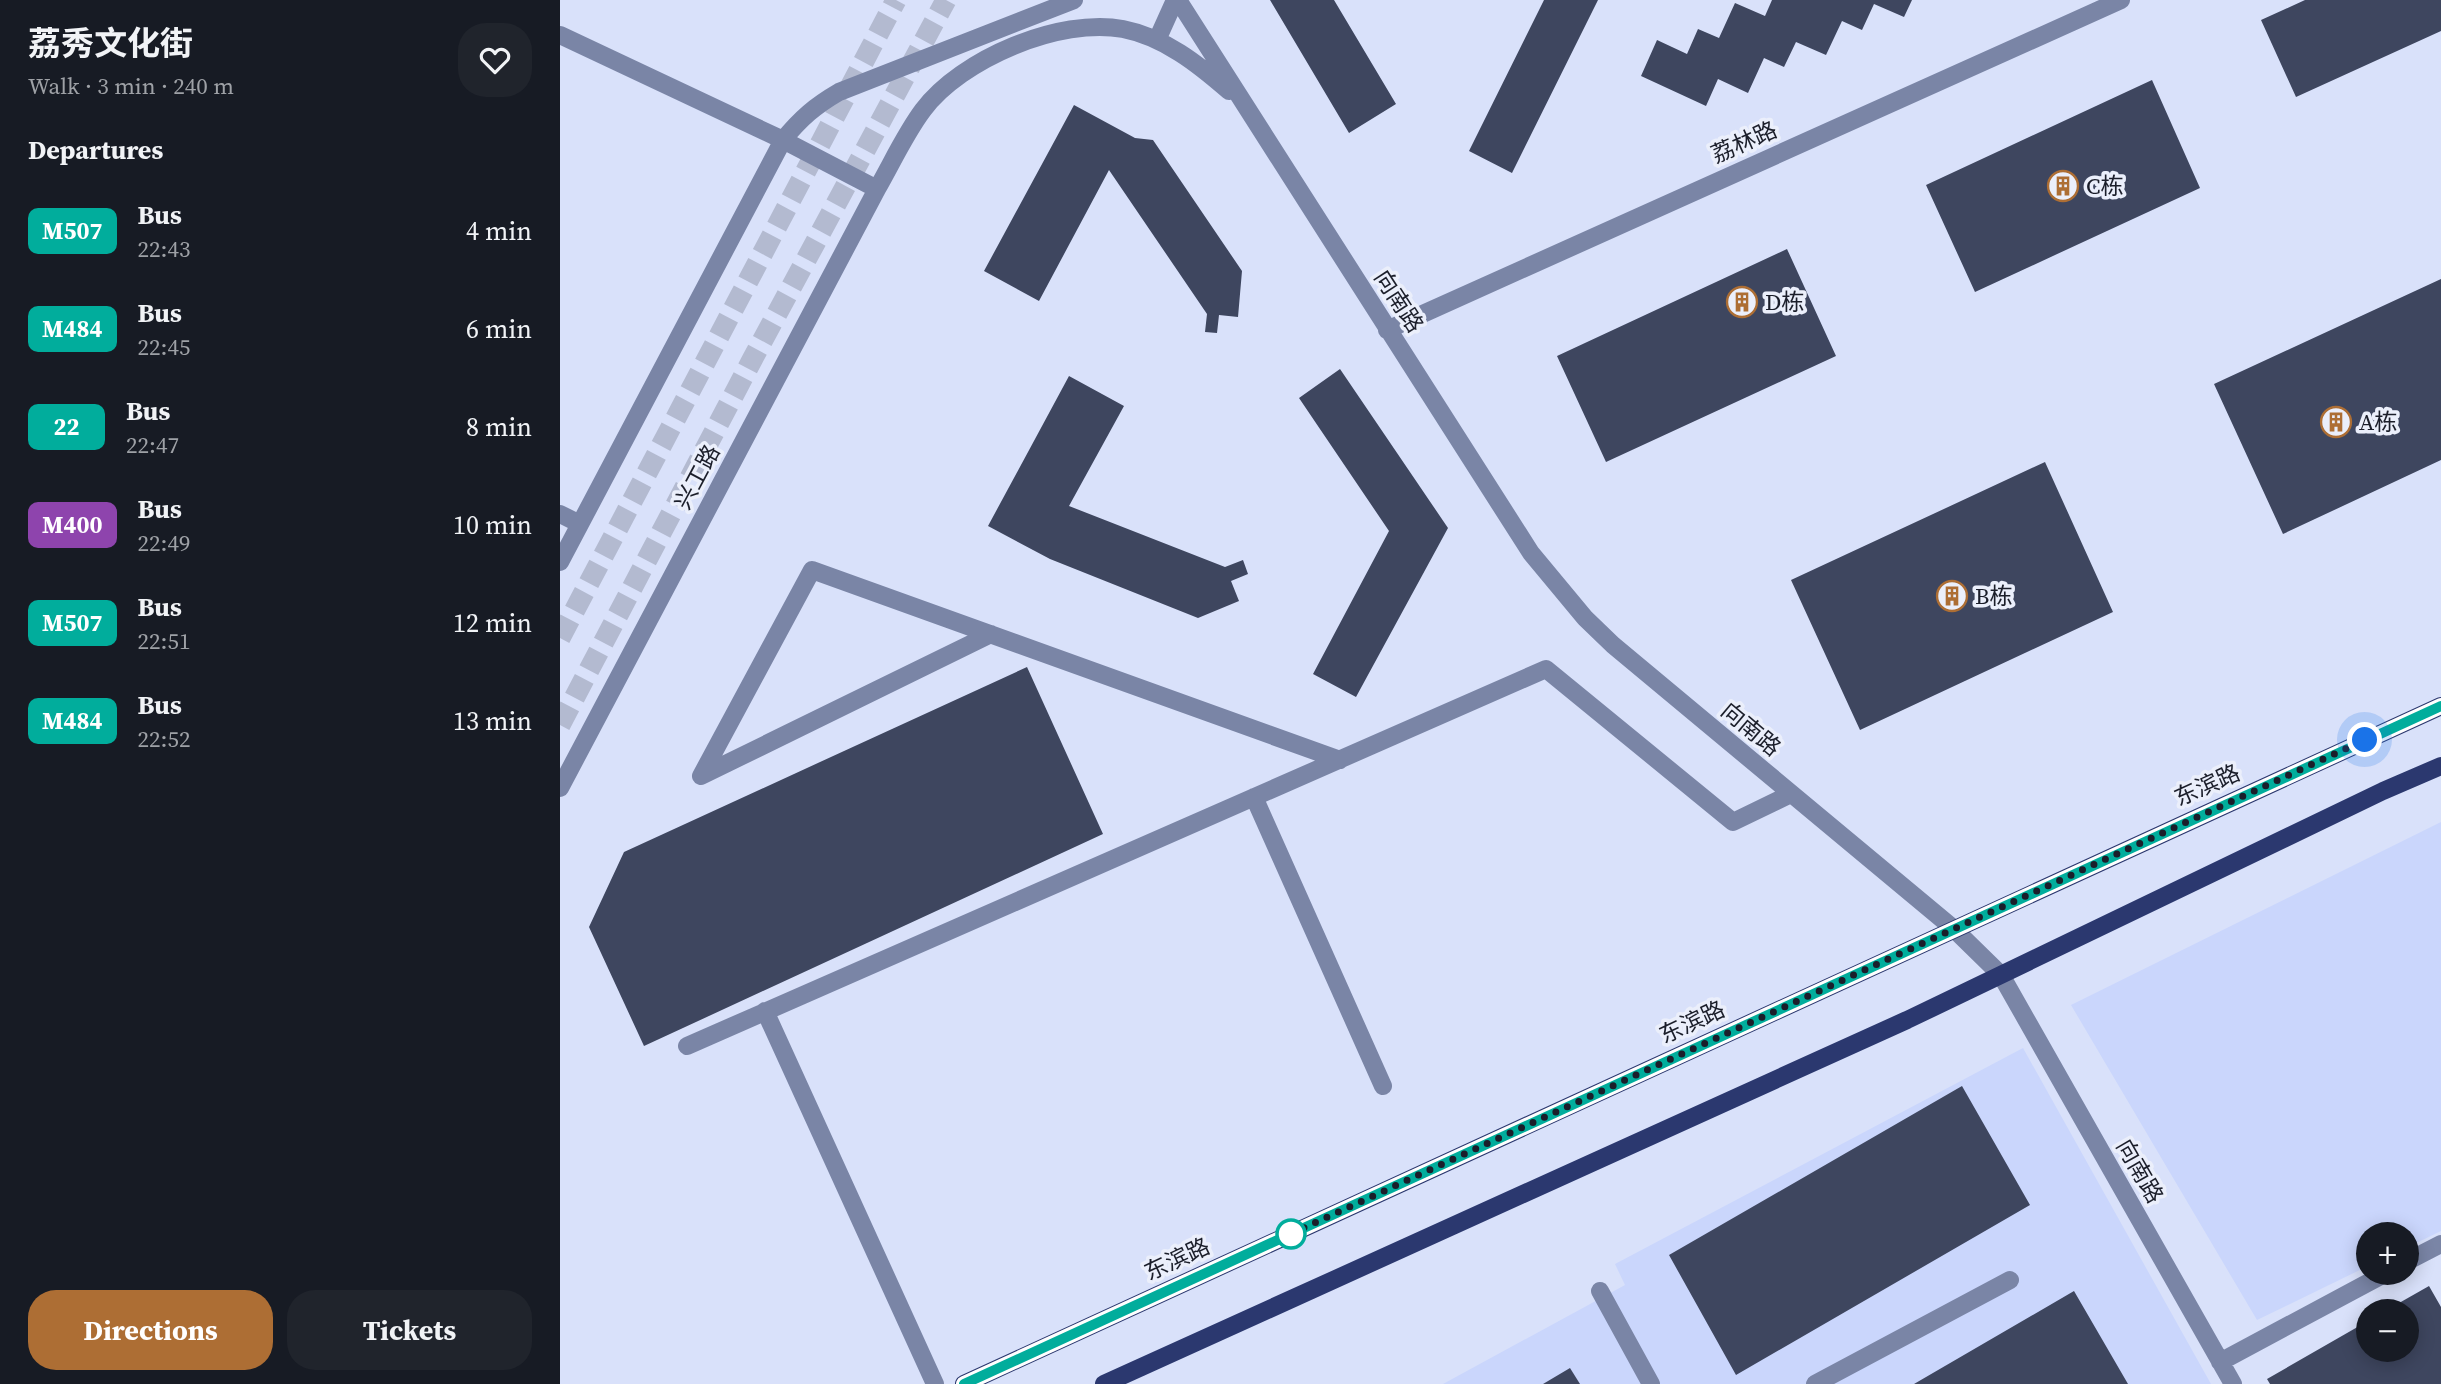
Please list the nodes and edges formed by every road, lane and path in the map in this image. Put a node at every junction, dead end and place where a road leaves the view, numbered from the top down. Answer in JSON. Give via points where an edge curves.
{"nodes":[{"id":1,"x":1074,"y":0,"type":"edge"},
{"id":2,"x":1176,"y":0,"type":"edge"},
{"id":3,"x":2121,"y":0,"type":"edge"},
{"id":4,"x":560,"y":35,"type":"edge"},
{"id":5,"x":1157,"y":40,"type":"junction"},
{"id":6,"x":1242,"y":102,"type":"junction"},
{"id":7,"x":783,"y":140,"type":"junction"},
{"id":8,"x":877,"y":189,"type":"junction"},
{"id":9,"x":1387,"y":330,"type":"junction"},
{"id":10,"x":560,"y":514,"type":"edge"},
{"id":11,"x":580,"y":524,"type":"junction"},
{"id":12,"x":560,"y":562,"type":"edge"},
{"id":13,"x":991,"y":634,"type":"junction"},
{"id":14,"x":2441,"y":706,"type":"edge"},
{"id":15,"x":1340,"y":760,"type":"junction"},
{"id":16,"x":2441,"y":766,"type":"edge"},
{"id":17,"x":560,"y":788,"type":"edge"},
{"id":18,"x":1791,"y":794,"type":"junction"},
{"id":19,"x":1254,"y":797,"type":"junction"},
{"id":20,"x":1954,"y":929,"type":"junction"},
{"id":21,"x":2001,"y":975,"type":"junction"},
{"id":22,"x":765,"y":1011,"type":"junction"},
{"id":23,"x":687,"y":1046,"type":"dead end"},
{"id":24,"x":1383,"y":1086,"type":"dead end"},
{"id":25,"x":2441,"y":1244,"type":"edge"},
{"id":26,"x":2419,"y":1255,"type":"edge"},
{"id":27,"x":2010,"y":1280,"type":"dead end"},
{"id":28,"x":2364,"y":1285,"type":"edge"},
{"id":29,"x":1600,"y":1291,"type":"dead end"},
{"id":30,"x":2220,"y":1362,"type":"junction"},
{"id":31,"x":935,"y":1384,"type":"edge"},
{"id":32,"x":964,"y":1384,"type":"edge"},
{"id":33,"x":1104,"y":1384,"type":"edge"},
{"id":34,"x":1651,"y":1384,"type":"edge"},
{"id":35,"x":1815,"y":1384,"type":"edge"},
{"id":36,"x":2233,"y":1384,"type":"edge"}],
"edges":[{"from":1,"to":7,"type":"street","via":[[839,92],[814,106]]},
{"from":2,"to":5,"type":"street","name":"向南路"},
{"from":2,"to":6,"type":"street","name":"向南路"},
{"from":3,"to":9,"type":"street","name":"荔林路"},
{"from":4,"to":7,"type":"street"},
{"from":5,"to":6,"type":"street","name":"向南路","via":[[1199,65]]},
{"from":5,"to":8,"type":"street","name":"兴工路","via":[[1123,29],[1076,28],[982,60],[923,109]]},
{"from":6,"to":9,"type":"street","name":"向南路"},
{"from":7,"to":8,"type":"street"},
{"from":7,"to":11,"type":"street"},
{"from":8,"to":17,"type":"street","name":"兴工路"},
{"from":9,"to":18,"type":"street","name":"向南路","via":[[1531,553],[1585,618]]},
{"from":10,"to":11,"type":"street"},
{"from":11,"to":12,"type":"street"},
{"from":13,"to":13,"type":"street","via":[[812,570],[701,776],[786,734]]},
{"from":13,"to":15,"type":"street"},
{"from":14,"to":20,"type":"main road","name":"东滨路"},
{"from":15,"to":18,"type":"street","via":[[1546,669],[1733,822]]},
{"from":15,"to":19,"type":"street"},
{"from":16,"to":21,"type":"main road"},
{"from":18,"to":20,"type":"street","name":"向南路"},
{"from":19,"to":22,"type":"street"},
{"from":19,"to":24,"type":"street"},
{"from":20,"to":21,"type":"street","name":"向南路"},
{"from":20,"to":32,"type":"main road","name":"东滨路"},
{"from":21,"to":30,"type":"street","name":"向南路"},
{"from":21,"to":33,"type":"main road"},
{"from":22,"to":23,"type":"street"},
{"from":22,"to":31,"type":"street"},
{"from":25,"to":26,"type":"street"},
{"from":27,"to":35,"type":"street"},
{"from":28,"to":30,"type":"street"},
{"from":29,"to":34,"type":"street"},
{"from":30,"to":36,"type":"street","name":"向南路"}]}
